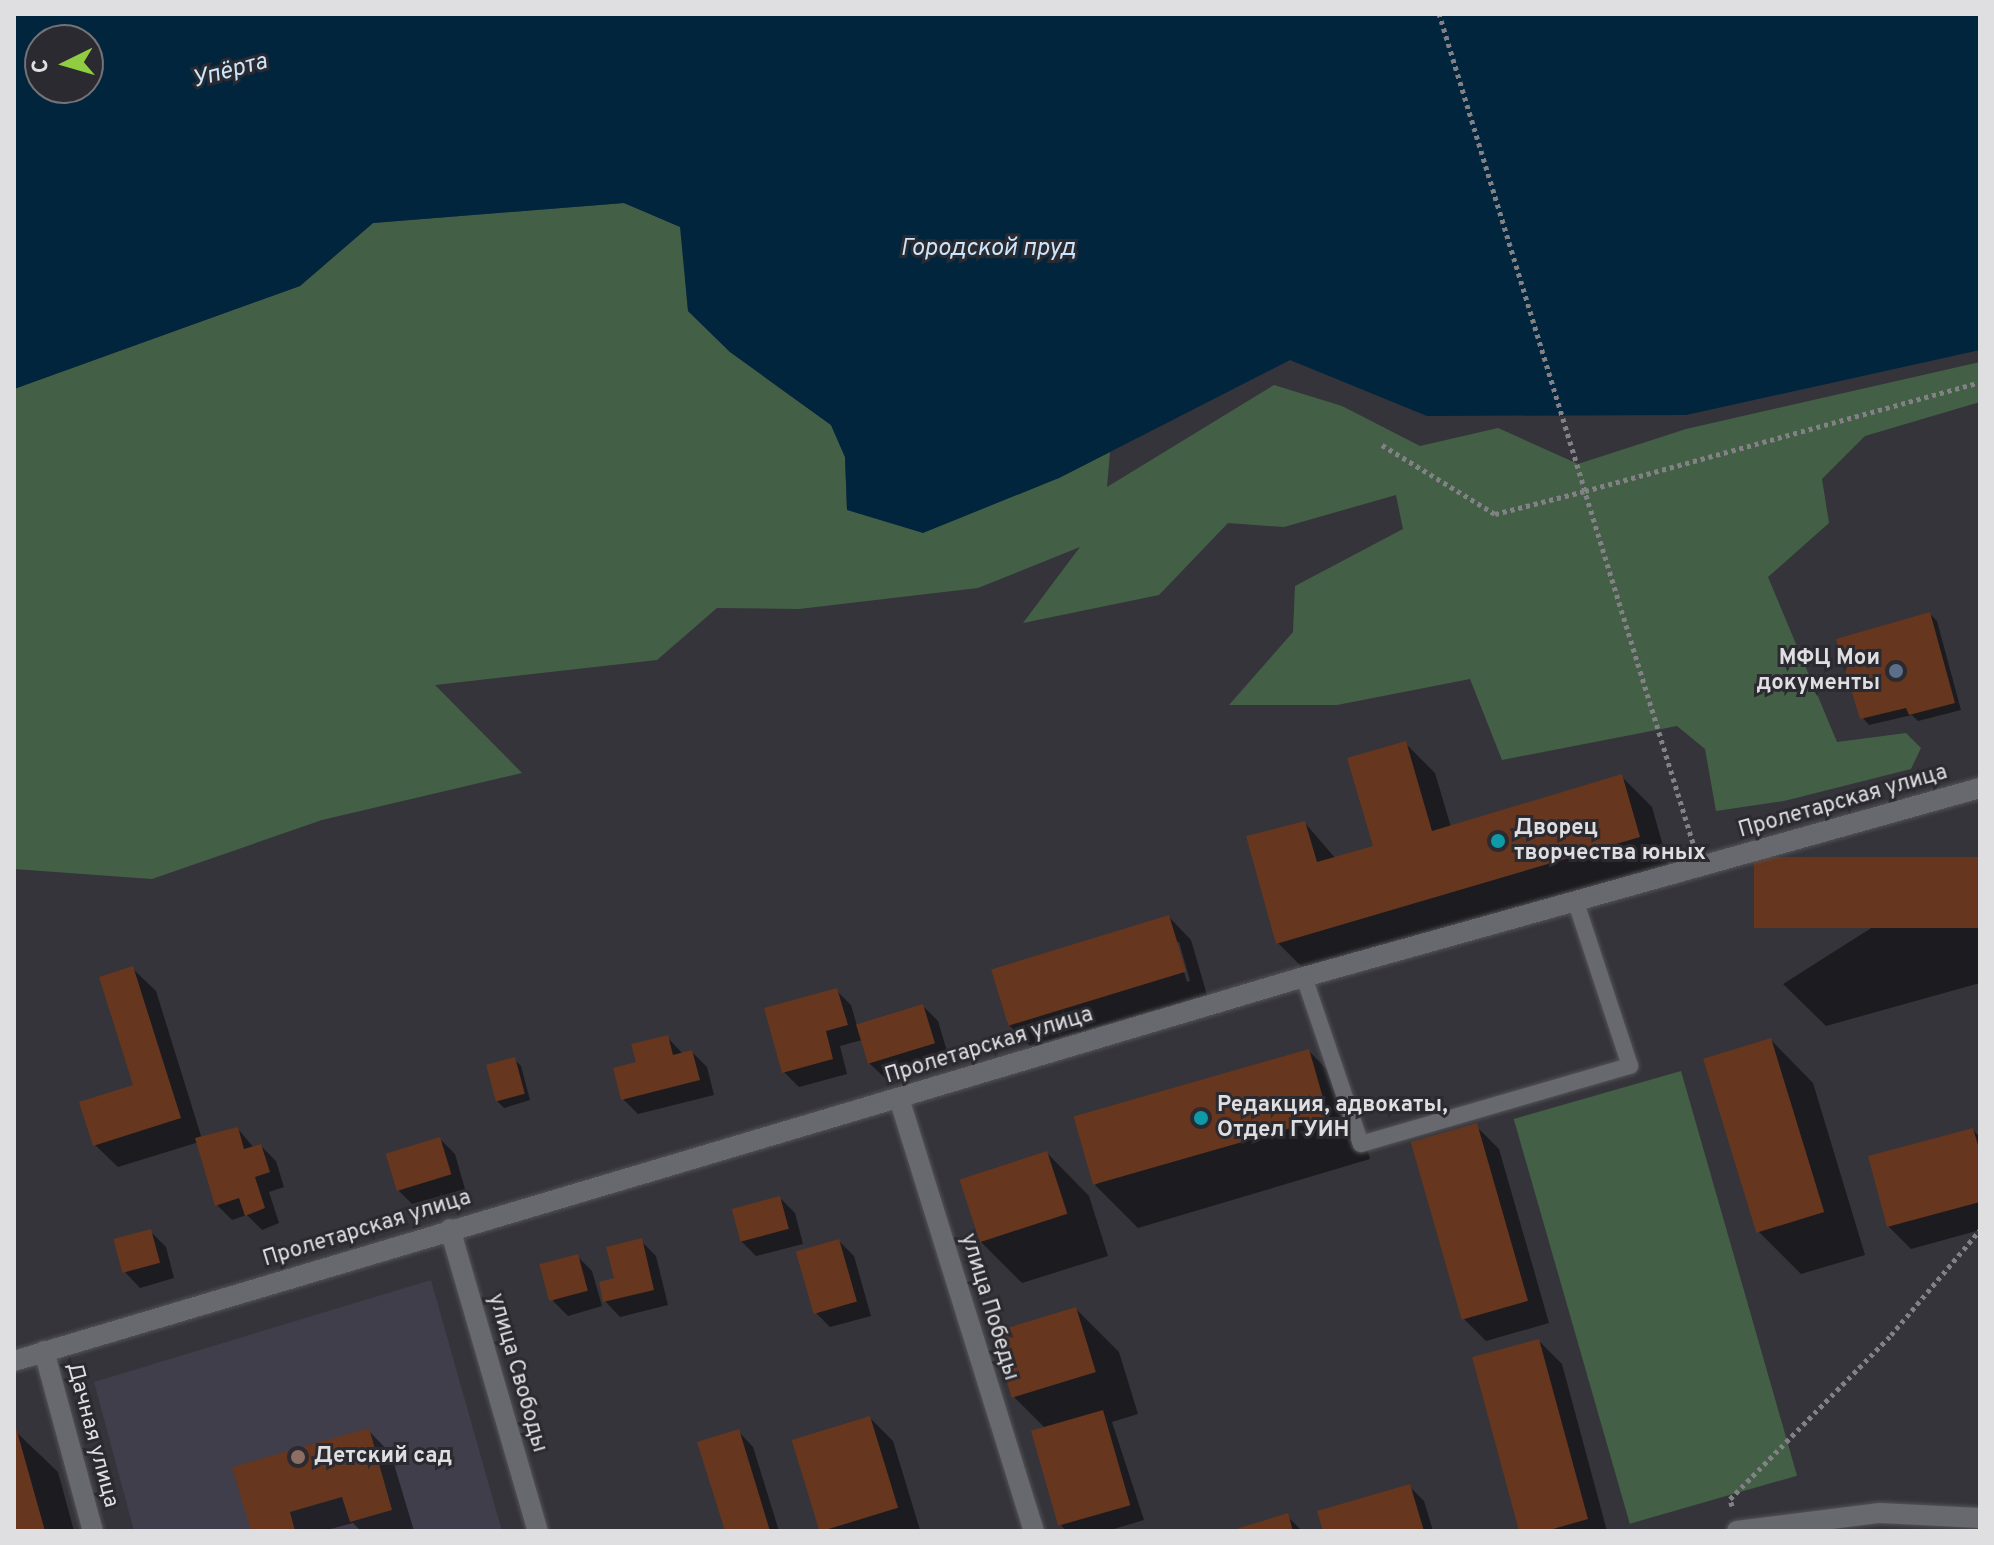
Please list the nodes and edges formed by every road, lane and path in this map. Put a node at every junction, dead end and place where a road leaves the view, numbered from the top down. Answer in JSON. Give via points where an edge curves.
{"nodes":[{"id":1,"x":1439,"y":14,"type":"edge"},
{"id":2,"x":1980,"y":382,"type":"edge"},
{"id":3,"x":1382,"y":445,"type":"dead end"},
{"id":4,"x":1585,"y":491,"type":"junction"},
{"id":5,"x":1980,"y":788,"type":"edge"},
{"id":6,"x":1701,"y":867,"type":"junction"},
{"id":7,"x":1576,"y":903,"type":"junction"},
{"id":8,"x":1304,"y":977,"type":"junction"},
{"id":9,"x":899,"y":1098,"type":"junction"},
{"id":10,"x":450,"y":1229,"type":"junction"},
{"id":11,"x":1980,"y":1230,"type":"edge"},
{"id":12,"x":44,"y":1351,"type":"junction"},
{"id":13,"x":14,"y":1361,"type":"edge"},
{"id":14,"x":1980,"y":1518,"type":"edge"},
{"id":15,"x":93,"y":1531,"type":"edge"},
{"id":16,"x":538,"y":1531,"type":"edge"},
{"id":17,"x":1034,"y":1531,"type":"edge"},
{"id":18,"x":1738,"y":1531,"type":"edge"}],
"edges":[{"from":1,"to":4,"type":"path"},
{"from":2,"to":4,"type":"path"},
{"from":3,"to":4,"type":"path","via":[[1495,514]]},
{"from":4,"to":6,"type":"path"},
{"from":5,"to":6,"type":"street","name":"Пролетарская улица"},
{"from":6,"to":7,"type":"street","name":"Пролетарская улица"},
{"from":7,"to":8,"type":"street","name":"Пролетарская улица"},
{"from":7,"to":8,"type":"lane","via":[[1630,1066],[1361,1144]]},
{"from":8,"to":9,"type":"street","name":"Пролетарская улица"},
{"from":9,"to":10,"type":"street","name":"Пролетарская улица"},
{"from":9,"to":17,"type":"street","name":"улица Победы"},
{"from":10,"to":12,"type":"street","name":"Пролетарская улица"},
{"from":10,"to":16,"type":"street","name":"улица Свободы"},
{"from":11,"to":18,"type":"path","via":[[1891,1335],[1730,1499]]},
{"from":12,"to":13,"type":"street","name":"Пролетарская улица"},
{"from":12,"to":15,"type":"street","name":"Дачная улица"},
{"from":14,"to":18,"type":"street","via":[[1880,1513]]}]}
